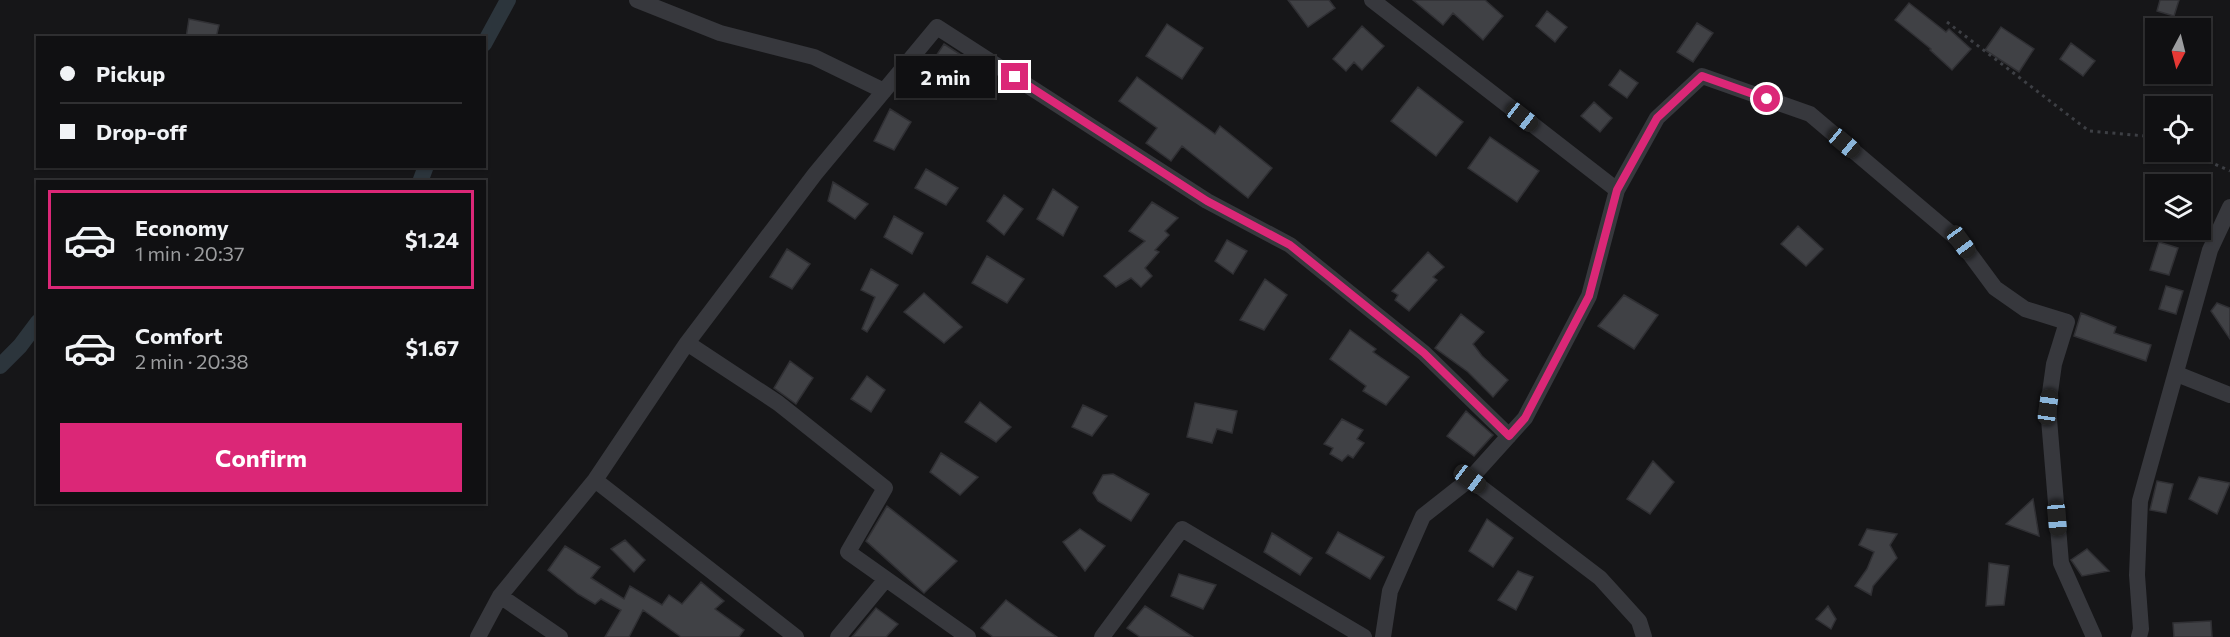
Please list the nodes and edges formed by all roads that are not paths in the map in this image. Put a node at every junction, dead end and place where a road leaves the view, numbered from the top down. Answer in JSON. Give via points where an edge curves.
{"nodes":[{"id":1,"x":637,"y":0,"type":"edge"},
{"id":2,"x":1371,"y":0,"type":"edge"},
{"id":3,"x":884,"y":91,"type":"junction"},
{"id":4,"x":1617,"y":190,"type":"junction"},
{"id":5,"x":2230,"y":207,"type":"edge"},
{"id":6,"x":687,"y":343,"type":"junction"},
{"id":7,"x":2177,"y":374,"type":"junction"},
{"id":8,"x":2230,"y":395,"type":"edge"},
{"id":9,"x":1509,"y":436,"type":"junction"},
{"id":10,"x":1470,"y":479,"type":"junction"},
{"id":11,"x":595,"y":480,"type":"junction"},
{"id":12,"x":886,"y":579,"type":"junction"},
{"id":13,"x":500,"y":596,"type":"junction"},
{"id":14,"x":478,"y":637,"type":"edge"},
{"id":15,"x":560,"y":637,"type":"edge"},
{"id":16,"x":796,"y":637,"type":"edge"},
{"id":17,"x":838,"y":637,"type":"edge"},
{"id":18,"x":968,"y":637,"type":"edge"},
{"id":19,"x":1102,"y":637,"type":"edge"},
{"id":20,"x":1365,"y":637,"type":"edge"},
{"id":21,"x":1383,"y":637,"type":"edge"},
{"id":22,"x":1644,"y":637,"type":"edge"},
{"id":23,"x":2094,"y":637,"type":"edge"},
{"id":24,"x":2139,"y":637,"type":"edge"}],
"edges":[{"from":1,"to":3,"type":"street","via":[[720,33],[814,57]]},
{"from":2,"to":4,"type":"street"},
{"from":3,"to":6,"type":"street","via":[[815,174]]},
{"from":3,"to":9,"type":"street","via":[[938,27],[1207,201],[1290,245],[1424,353]]},
{"from":4,"to":9,"type":"street","via":[[1589,296],[1525,418]]},
{"from":4,"to":23,"type":"street","via":[[1657,118],[1702,76],[1810,114],[1961,242],[1995,288],[2025,309],[2067,322],[2054,364],[2048,407],[2061,563]]},
{"from":5,"to":7,"type":"street","via":[[2211,250]]},
{"from":6,"to":11,"type":"street"},
{"from":6,"to":12,"type":"street","via":[[778,403],[885,489],[848,552]]},
{"from":7,"to":8,"type":"street"},
{"from":7,"to":24,"type":"street","via":[[2140,501]]},
{"from":9,"to":10,"type":"street"},
{"from":10,"to":21,"type":"street","via":[[1423,516],[1390,591]]},
{"from":10,"to":22,"type":"street","via":[[1600,578],[1639,621]]},
{"from":11,"to":13,"type":"street"},
{"from":11,"to":16,"type":"street"},
{"from":12,"to":17,"type":"street"},
{"from":12,"to":18,"type":"street"},
{"from":13,"to":14,"type":"street"},
{"from":13,"to":15,"type":"street"},
{"from":19,"to":20,"type":"street","via":[[1182,529]]}]}
